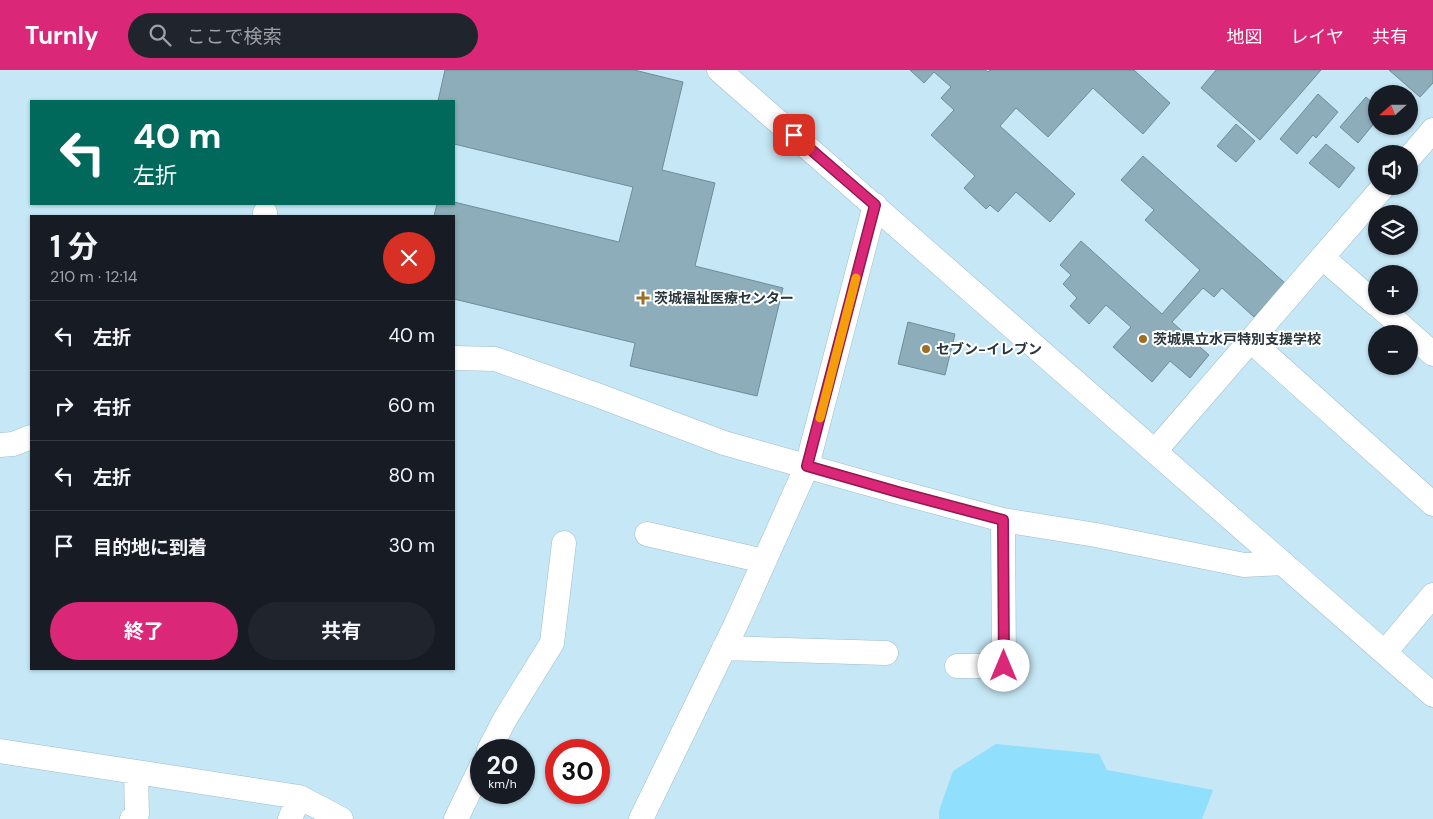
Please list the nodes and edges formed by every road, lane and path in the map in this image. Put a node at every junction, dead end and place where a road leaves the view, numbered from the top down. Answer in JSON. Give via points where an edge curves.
{"nodes":[{"id":1,"x":719,"y":70,"type":"edge"},
{"id":2,"x":1433,"y":130,"type":"edge"},
{"id":3,"x":1418,"y":148,"type":"edge"},
{"id":4,"x":1376,"y":195,"type":"edge"},
{"id":5,"x":875,"y":205,"type":"junction"},
{"id":6,"x":1323,"y":258,"type":"junction"},
{"id":7,"x":1368,"y":297,"type":"edge"},
{"id":8,"x":1388,"y":315,"type":"edge"},
{"id":9,"x":1251,"y":341,"type":"junction"},
{"id":10,"x":1433,"y":354,"type":"edge"},
{"id":11,"x":455,"y":358,"type":"edge"},
{"id":12,"x":30,"y":437,"type":"edge"},
{"id":13,"x":0,"y":445,"type":"edge"},
{"id":14,"x":1155,"y":450,"type":"junction"},
{"id":15,"x":807,"y":466,"type":"junction"},
{"id":16,"x":1433,"y":504,"type":"edge"},
{"id":17,"x":1003,"y":520,"type":"junction"},
{"id":18,"x":647,"y":534,"type":"dead end"},
{"id":19,"x":564,"y":542,"type":"dead end"},
{"id":20,"x":764,"y":561,"type":"junction"},
{"id":21,"x":1283,"y":563,"type":"junction"},
{"id":22,"x":1433,"y":595,"type":"edge"},
{"id":23,"x":724,"y":648,"type":"junction"},
{"id":24,"x":1384,"y":652,"type":"junction"},
{"id":25,"x":886,"y":653,"type":"dead end"},
{"id":26,"x":957,"y":666,"type":"dead end"},
{"id":27,"x":1433,"y":695,"type":"edge"},
{"id":28,"x":494,"y":739,"type":"edge"},
{"id":29,"x":0,"y":752,"type":"edge"},
{"id":30,"x":136,"y":773,"type":"junction"},
{"id":31,"x":470,"y":790,"type":"edge"},
{"id":32,"x":299,"y":797,"type":"junction"},
{"id":33,"x":132,"y":819,"type":"edge"},
{"id":34,"x":290,"y":819,"type":"edge"},
{"id":35,"x":341,"y":819,"type":"edge"},
{"id":36,"x":456,"y":819,"type":"edge"},
{"id":37,"x":641,"y":819,"type":"edge"}],
"edges":[{"from":1,"to":5,"type":"street"},
{"from":2,"to":3,"type":"street"},
{"from":4,"to":6,"type":"street"},
{"from":5,"to":14,"type":"street"},
{"from":5,"to":15,"type":"street"},
{"from":6,"to":7,"type":"street"},
{"from":6,"to":9,"type":"street"},
{"from":8,"to":10,"type":"street"},
{"from":9,"to":14,"type":"street"},
{"from":9,"to":16,"type":"street"},
{"from":11,"to":15,"type":"street","via":[[495,359],[724,443]]},
{"from":12,"to":13,"type":"street"},
{"from":14,"to":21,"type":"street"},
{"from":15,"to":17,"type":"street"},
{"from":15,"to":20,"type":"street"},
{"from":17,"to":21,"type":"street","via":[[1244,565]]},
{"from":17,"to":26,"type":"street","via":[[1004,666]]},
{"from":18,"to":20,"type":"street"},
{"from":19,"to":28,"type":"street","via":[[552,643]]},
{"from":20,"to":23,"type":"street"},
{"from":21,"to":24,"type":"street"},
{"from":22,"to":24,"type":"street"},
{"from":23,"to":25,"type":"street"},
{"from":23,"to":37,"type":"street"},
{"from":24,"to":27,"type":"street"},
{"from":29,"to":30,"type":"street"},
{"from":30,"to":32,"type":"street"},
{"from":30,"to":33,"type":"street","via":[[137,814]]},
{"from":31,"to":36,"type":"street"},
{"from":32,"to":34,"type":"street"},
{"from":32,"to":35,"type":"street"}]}
